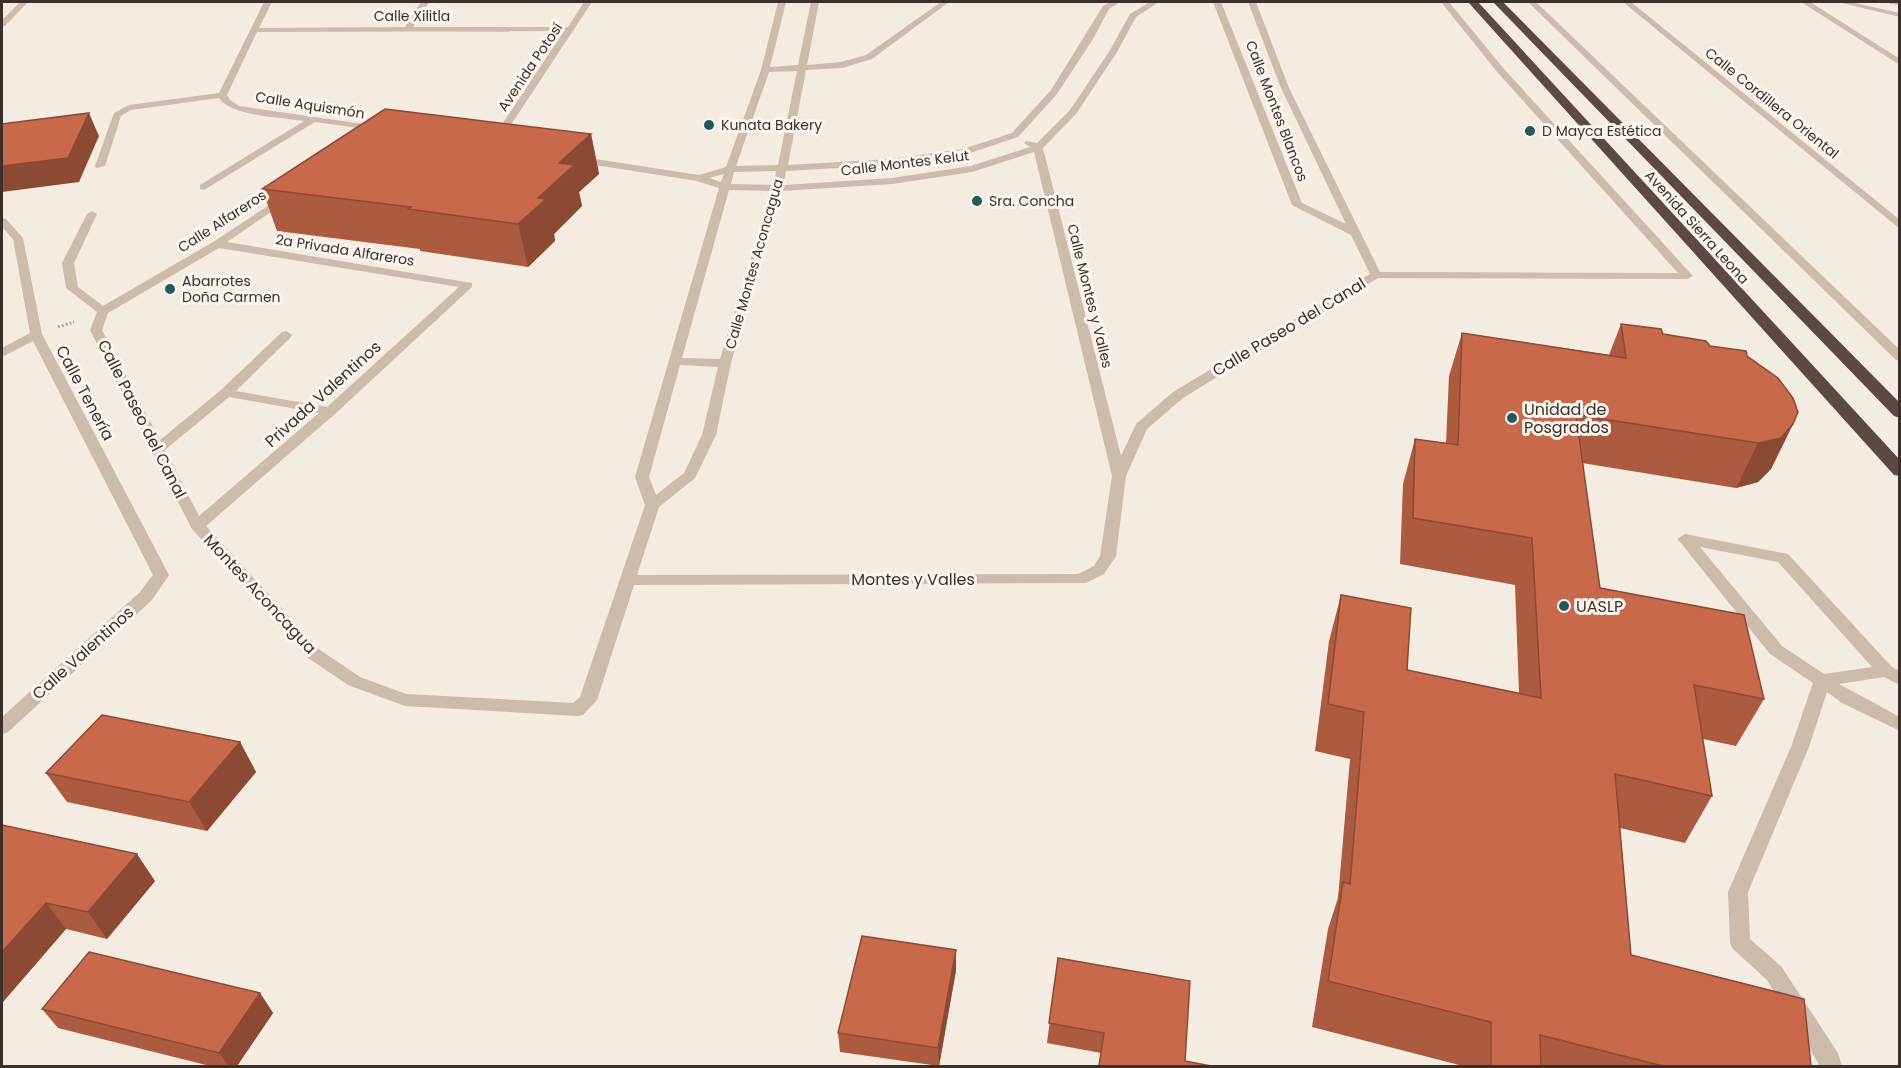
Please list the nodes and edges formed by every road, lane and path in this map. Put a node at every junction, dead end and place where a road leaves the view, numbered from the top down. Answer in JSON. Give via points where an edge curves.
{"nodes":[{"id":1,"x":24,"y":2,"type":"edge"},
{"id":2,"x":268,"y":2,"type":"edge"},
{"id":3,"x":425,"y":2,"type":"edge"},
{"id":4,"x":588,"y":2,"type":"edge"},
{"id":5,"x":782,"y":2,"type":"edge"},
{"id":6,"x":815,"y":2,"type":"edge"},
{"id":7,"x":945,"y":2,"type":"edge"},
{"id":8,"x":1116,"y":2,"type":"edge"},
{"id":9,"x":1155,"y":2,"type":"edge"},
{"id":10,"x":1217,"y":2,"type":"edge"},
{"id":11,"x":1252,"y":2,"type":"edge"},
{"id":12,"x":1445,"y":2,"type":"edge"},
{"id":13,"x":1473,"y":2,"type":"edge"},
{"id":14,"x":1498,"y":2,"type":"edge"},
{"id":15,"x":1532,"y":2,"type":"edge"},
{"id":16,"x":1627,"y":2,"type":"edge"},
{"id":17,"x":1805,"y":2,"type":"edge"},
{"id":18,"x":1842,"y":2,"type":"edge"},
{"id":19,"x":1893,"y":2,"type":"edge"},
{"id":20,"x":1899,"y":3,"type":"edge"},
{"id":21,"x":1899,"y":15,"type":"edge"},
{"id":22,"x":2,"y":24,"type":"edge"},
{"id":23,"x":1494,"y":25,"type":"junction"},
{"id":24,"x":1521,"y":25,"type":"junction"},
{"id":25,"x":571,"y":29,"type":"junction"},
{"id":26,"x":254,"y":30,"type":"junction"},
{"id":27,"x":407,"y":30,"type":"junction"},
{"id":28,"x":1899,"y":63,"type":"edge"},
{"id":29,"x":801,"y":69,"type":"junction"},
{"id":30,"x":765,"y":70,"type":"junction"},
{"id":31,"x":222,"y":95,"type":"junction"},
{"id":32,"x":312,"y":120,"type":"junction"},
{"id":33,"x":379,"y":134,"type":"edge"},
{"id":34,"x":1015,"y":135,"type":"junction"},
{"id":35,"x":504,"y":148,"type":"edge"},
{"id":36,"x":1038,"y":148,"type":"junction"},
{"id":37,"x":561,"y":157,"type":"edge"},
{"id":38,"x":100,"y":166,"type":"dead end"},
{"id":39,"x":782,"y":168,"type":"junction"},
{"id":40,"x":730,"y":169,"type":"junction"},
{"id":41,"x":699,"y":178,"type":"junction"},
{"id":42,"x":204,"y":187,"type":"dead end"},
{"id":43,"x":725,"y":187,"type":"junction"},
{"id":44,"x":778,"y":188,"type":"junction"},
{"id":45,"x":296,"y":190,"type":"edge"},
{"id":46,"x":92,"y":214,"type":"dead end"},
{"id":47,"x":2,"y":221,"type":"edge"},
{"id":48,"x":1899,"y":226,"type":"edge"},
{"id":49,"x":1356,"y":233,"type":"junction"},
{"id":50,"x":218,"y":244,"type":"junction"},
{"id":51,"x":1376,"y":274,"type":"junction"},
{"id":52,"x":468,"y":285,"type":"joint"},
{"id":53,"x":103,"y":311,"type":"junction"},
{"id":54,"x":78,"y":320,"type":"dead end"},
{"id":55,"x":57,"y":327,"type":"dead end"},
{"id":56,"x":36,"y":334,"type":"junction"},
{"id":57,"x":286,"y":335,"type":"dead end"},
{"id":58,"x":2,"y":353,"type":"edge"},
{"id":59,"x":1899,"y":357,"type":"edge"},
{"id":60,"x":674,"y":361,"type":"junction"},
{"id":61,"x":725,"y":363,"type":"junction"},
{"id":62,"x":226,"y":393,"type":"junction"},
{"id":63,"x":330,"y":411,"type":"junction"},
{"id":64,"x":1899,"y":413,"type":"edge"},
{"id":65,"x":157,"y":449,"type":"junction"},
{"id":66,"x":1899,"y":471,"type":"edge"},
{"id":67,"x":1119,"y":477,"type":"junction"},
{"id":68,"x":652,"y":506,"type":"junction"},
{"id":69,"x":197,"y":526,"type":"junction"},
{"id":70,"x":162,"y":575,"type":"joint"},
{"id":71,"x":627,"y":580,"type":"junction"},
{"id":72,"x":1893,"y":675,"type":"edge"},
{"id":73,"x":1822,"y":681,"type":"junction"},
{"id":74,"x":1899,"y":725,"type":"edge"},
{"id":75,"x":2,"y":728,"type":"edge"},
{"id":76,"x":1831,"y":1066,"type":"edge"}],
"edges":[{"from":1,"to":22,"type":"street"},
{"from":2,"to":26,"type":"street"},
{"from":3,"to":27,"type":"street"},
{"from":4,"to":25,"type":"street","name":"Avenida Potosí"},
{"from":5,"to":30,"type":"street"},
{"from":6,"to":29,"type":"street","name":"Calle Montes Aconcagua"},
{"from":7,"to":29,"type":"street","via":[[869,57],[842,65]]},
{"from":8,"to":34,"type":"street","name":"Calle Montes Kelut","via":[[1106,8],[1054,92]]},
{"from":9,"to":36,"type":"street","name":"Calle Montes Kelut","via":[[1133,16],[1073,112]]},
{"from":10,"to":49,"type":"street","name":"Calle Montes Blancos","via":[[1297,205]]},
{"from":11,"to":49,"type":"street","name":"Calle Montes Blancos","via":[[1285,88]]},
{"from":12,"to":51,"type":"street","name":"Calle Paseo del Canal","via":[[1501,71],[1687,276]]},
{"from":13,"to":23,"type":"highway","name":"Avenida Sierra Leona"},
{"from":14,"to":24,"type":"highway","name":"Avenida Sierra Leona"},
{"from":15,"to":59,"type":"street"},
{"from":16,"to":48,"type":"street","name":"Calle Cordillera Oriental"},
{"from":17,"to":28,"type":"street"},
{"from":18,"to":21,"type":"street"},
{"from":19,"to":20,"type":"street"},
{"from":23,"to":24,"type":"highway"},
{"from":23,"to":66,"type":"highway","name":"Avenida Sierra Leona"},
{"from":24,"to":64,"type":"highway","name":"Avenida Sierra Leona"},
{"from":25,"to":27,"type":"street","name":"Calle Xilitla"},
{"from":25,"to":35,"type":"street","name":"Avenida Potosí","via":[[487,145]]},
{"from":26,"to":27,"type":"street","name":"Calle Xilitla"},
{"from":26,"to":31,"type":"street"},
{"from":29,"to":30,"type":"street"},
{"from":29,"to":39,"type":"street","name":"Calle Montes Aconcagua"},
{"from":30,"to":40,"type":"street"},
{"from":31,"to":32,"type":"street","name":"Calle Aquismón","via":[[237,108]]},
{"from":31,"to":38,"type":"street","via":[[129,108],[117,115]]},
{"from":32,"to":33,"type":"street","name":"Calle Aquismón"},
{"from":32,"to":42,"type":"street"},
{"from":34,"to":36,"type":"street"},
{"from":34,"to":39,"type":"street","name":"Calle Montes Kelut","via":[[964,152],[890,162]]},
{"from":36,"to":44,"type":"street","name":"Calle Montes Kelut","via":[[944,174]]},
{"from":36,"to":67,"type":"street","name":"Calle Montes y Valles"},
{"from":37,"to":41,"type":"street"},
{"from":39,"to":40,"type":"street","name":"Calle Montes Kelut"},
{"from":39,"to":44,"type":"street","name":"Calle Montes Aconcagua"},
{"from":40,"to":41,"type":"street"},
{"from":40,"to":43,"type":"street"},
{"from":41,"to":43,"type":"street"},
{"from":43,"to":44,"type":"street","name":"Calle Montes Kelut"},
{"from":43,"to":60,"type":"street"},
{"from":44,"to":61,"type":"street","name":"Calle Montes Aconcagua"},
{"from":45,"to":50,"type":"street","name":"Calle Alfareros"},
{"from":46,"to":53,"type":"street","via":[[68,262],[72,288]]},
{"from":47,"to":56,"type":"street","name":"Calle Tenería","via":[[18,238]]},
{"from":49,"to":51,"type":"street","name":"Calle Montes Blancos"},
{"from":50,"to":52,"type":"street","name":"2a Privada Alfareros"},
{"from":50,"to":53,"type":"street","name":"Calle Alfareros"},
{"from":51,"to":67,"type":"street","name":"Calle Paseo del Canal","via":[[1178,395],[1141,427]]},
{"from":52,"to":63,"type":"street","name":"Privada Valentinos"},
{"from":53,"to":65,"type":"street","name":"Calle Paseo del Canal","via":[[96,330]]},
{"from":54,"to":55,"type":"path"},
{"from":56,"to":58,"type":"street"},
{"from":56,"to":70,"type":"street","name":"Calle Tenería"},
{"from":57,"to":62,"type":"street"},
{"from":60,"to":61,"type":"street"},
{"from":60,"to":68,"type":"street","via":[[642,477]]},
{"from":61,"to":68,"type":"street","name":"Calle Montes Aconcagua","via":[[709,435],[690,475]]},
{"from":62,"to":63,"type":"street"},
{"from":62,"to":65,"type":"street"},
{"from":63,"to":69,"type":"street","name":"Privada Valentinos"},
{"from":65,"to":69,"type":"street","name":"Calle Paseo del Canal"},
{"from":67,"to":71,"type":"street","name":"Montes y Valles","via":[[1108,556],[1099,570],[1080,579]]},
{"from":68,"to":71,"type":"street"},
{"from":69,"to":71,"type":"street","name":"Montes Aconcagua","via":[[314,654],[354,681],[405,700],[577,710],[588,700]]},
{"from":70,"to":75,"type":"street","name":"Calle Valentinos","via":[[146,596]]},
{"from":72,"to":73,"type":"street"},
{"from":72,"to":73,"type":"street","via":[[1783,558],[1685,539],[1776,650]]},
{"from":73,"to":74,"type":"street"},
{"from":73,"to":76,"type":"street","via":[[1800,747],[1738,892],[1740,944],[1774,973]]}]}
